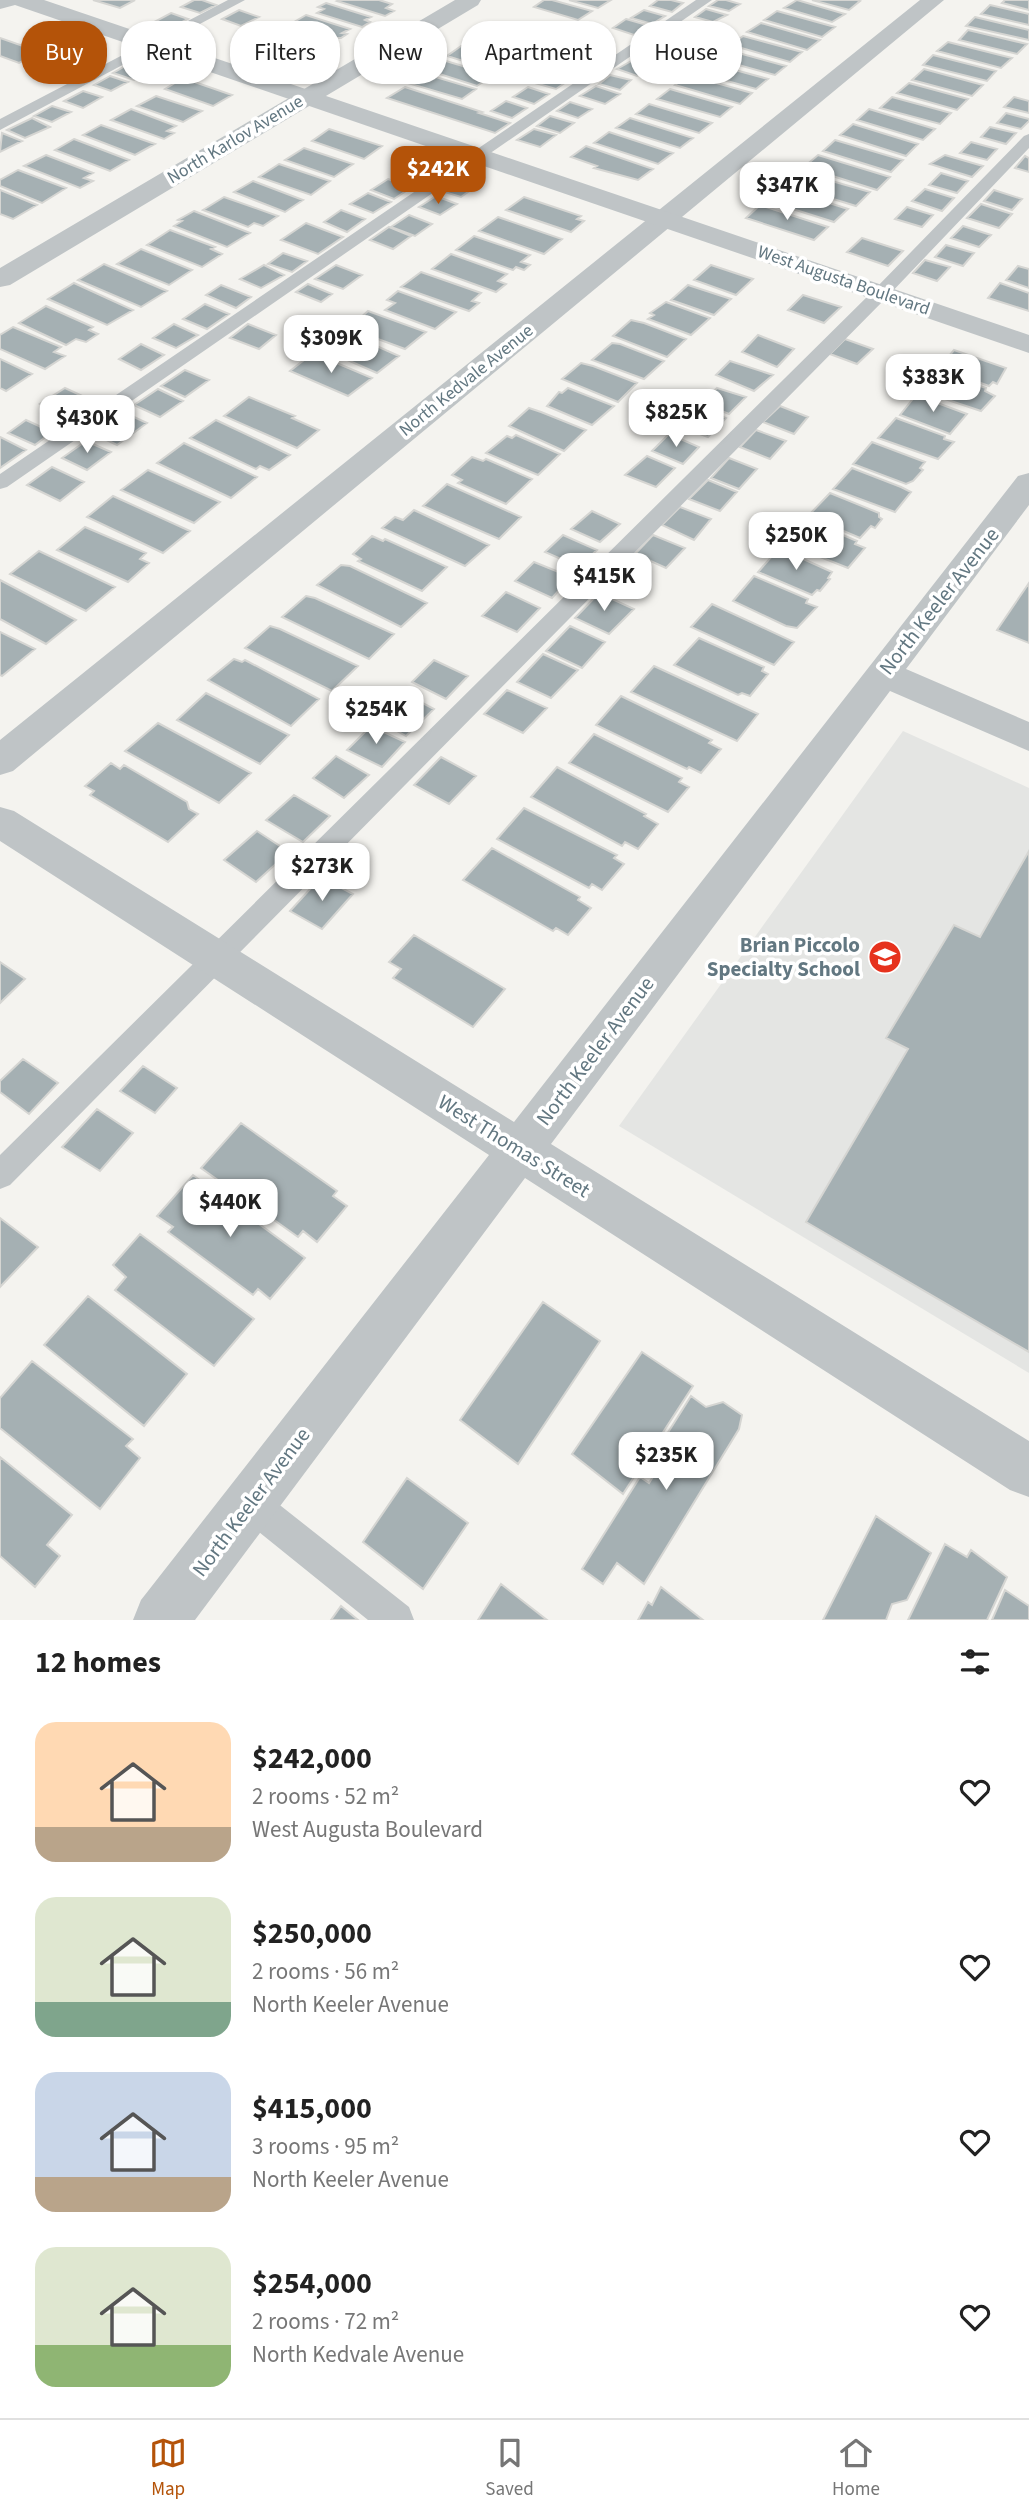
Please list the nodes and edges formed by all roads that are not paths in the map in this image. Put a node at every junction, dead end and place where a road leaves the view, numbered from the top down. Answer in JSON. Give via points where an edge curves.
{"nodes":[{"id":1,"x":7,"y":0,"type":"edge"},
{"id":2,"x":23,"y":0,"type":"edge"},
{"id":3,"x":238,"y":0,"type":"edge"},
{"id":4,"x":470,"y":0,"type":"edge"},
{"id":5,"x":705,"y":0,"type":"edge"},
{"id":6,"x":933,"y":0,"type":"edge"},
{"id":7,"x":0,"y":3,"type":"edge"},
{"id":8,"x":197,"y":21,"type":"edge"},
{"id":9,"x":121,"y":33,"type":"edge"},
{"id":10,"x":121,"y":61,"type":"edge"},
{"id":11,"x":216,"y":66,"type":"edge"},
{"id":12,"x":307,"y":97,"type":"junction"},
{"id":13,"x":0,"y":125,"type":"edge"},
{"id":14,"x":1029,"y":139,"type":"edge"},
{"id":15,"x":478,"y":155,"type":"junction"},
{"id":16,"x":664,"y":219,"type":"junction"},
{"id":17,"x":0,"y":279,"type":"edge"},
{"id":18,"x":881,"y":293,"type":"junction"},
{"id":19,"x":1029,"y":344,"type":"edge"},
{"id":20,"x":0,"y":483,"type":"edge"},
{"id":21,"x":1023,"y":502,"type":"edge"},
{"id":22,"x":883,"y":673,"type":"junction"},
{"id":23,"x":1029,"y":737,"type":"edge"},
{"id":24,"x":0,"y":761,"type":"edge"},
{"id":25,"x":0,"y":822,"type":"edge"},
{"id":26,"x":216,"y":958,"type":"junction"},
{"id":27,"x":520,"y":1149,"type":"junction"},
{"id":28,"x":0,"y":1175,"type":"edge"},
{"id":29,"x":1029,"y":1471,"type":"edge"},
{"id":30,"x":250,"y":1503,"type":"junction"},
{"id":31,"x":161,"y":1620,"type":"edge"},
{"id":32,"x":396,"y":1620,"type":"edge"}],
"edges":[{"from":1,"to":7,"type":"street"},
{"from":2,"to":9,"type":"street","name":"West Augusta Boulevard"},
{"from":3,"to":8,"type":"lane"},
{"from":4,"to":12,"type":"street","name":"North Karlov Avenue"},
{"from":5,"to":15,"type":"lane"},
{"from":6,"to":16,"type":"street","name":"North Kedvale Avenue"},
{"from":10,"to":13,"type":"lane"},
{"from":11,"to":12,"type":"street","name":"West Augusta Boulevard"},
{"from":12,"to":15,"type":"street","name":"West Augusta Boulevard"},
{"from":12,"to":17,"type":"street","name":"North Karlov Avenue"},
{"from":14,"to":18,"type":"lane"},
{"from":15,"to":16,"type":"street","name":"West Augusta Boulevard"},
{"from":15,"to":20,"type":"lane"},
{"from":16,"to":18,"type":"street","name":"West Augusta Boulevard"},
{"from":16,"to":24,"type":"street","name":"North Kedvale Avenue"},
{"from":18,"to":19,"type":"street","name":"West Augusta Boulevard"},
{"from":18,"to":26,"type":"lane"},
{"from":21,"to":22,"type":"street","name":"North Keeler Avenue"},
{"from":22,"to":23,"type":"street"},
{"from":22,"to":27,"type":"street","name":"North Keeler Avenue"},
{"from":25,"to":26,"type":"street","name":"West Thomas Street"},
{"from":26,"to":27,"type":"street","name":"West Thomas Street"},
{"from":26,"to":28,"type":"lane"},
{"from":27,"to":29,"type":"street","name":"West Thomas Street"},
{"from":27,"to":30,"type":"street","name":"North Keeler Avenue"},
{"from":30,"to":31,"type":"street","name":"North Keeler Avenue"},
{"from":30,"to":32,"type":"lane"}]}
